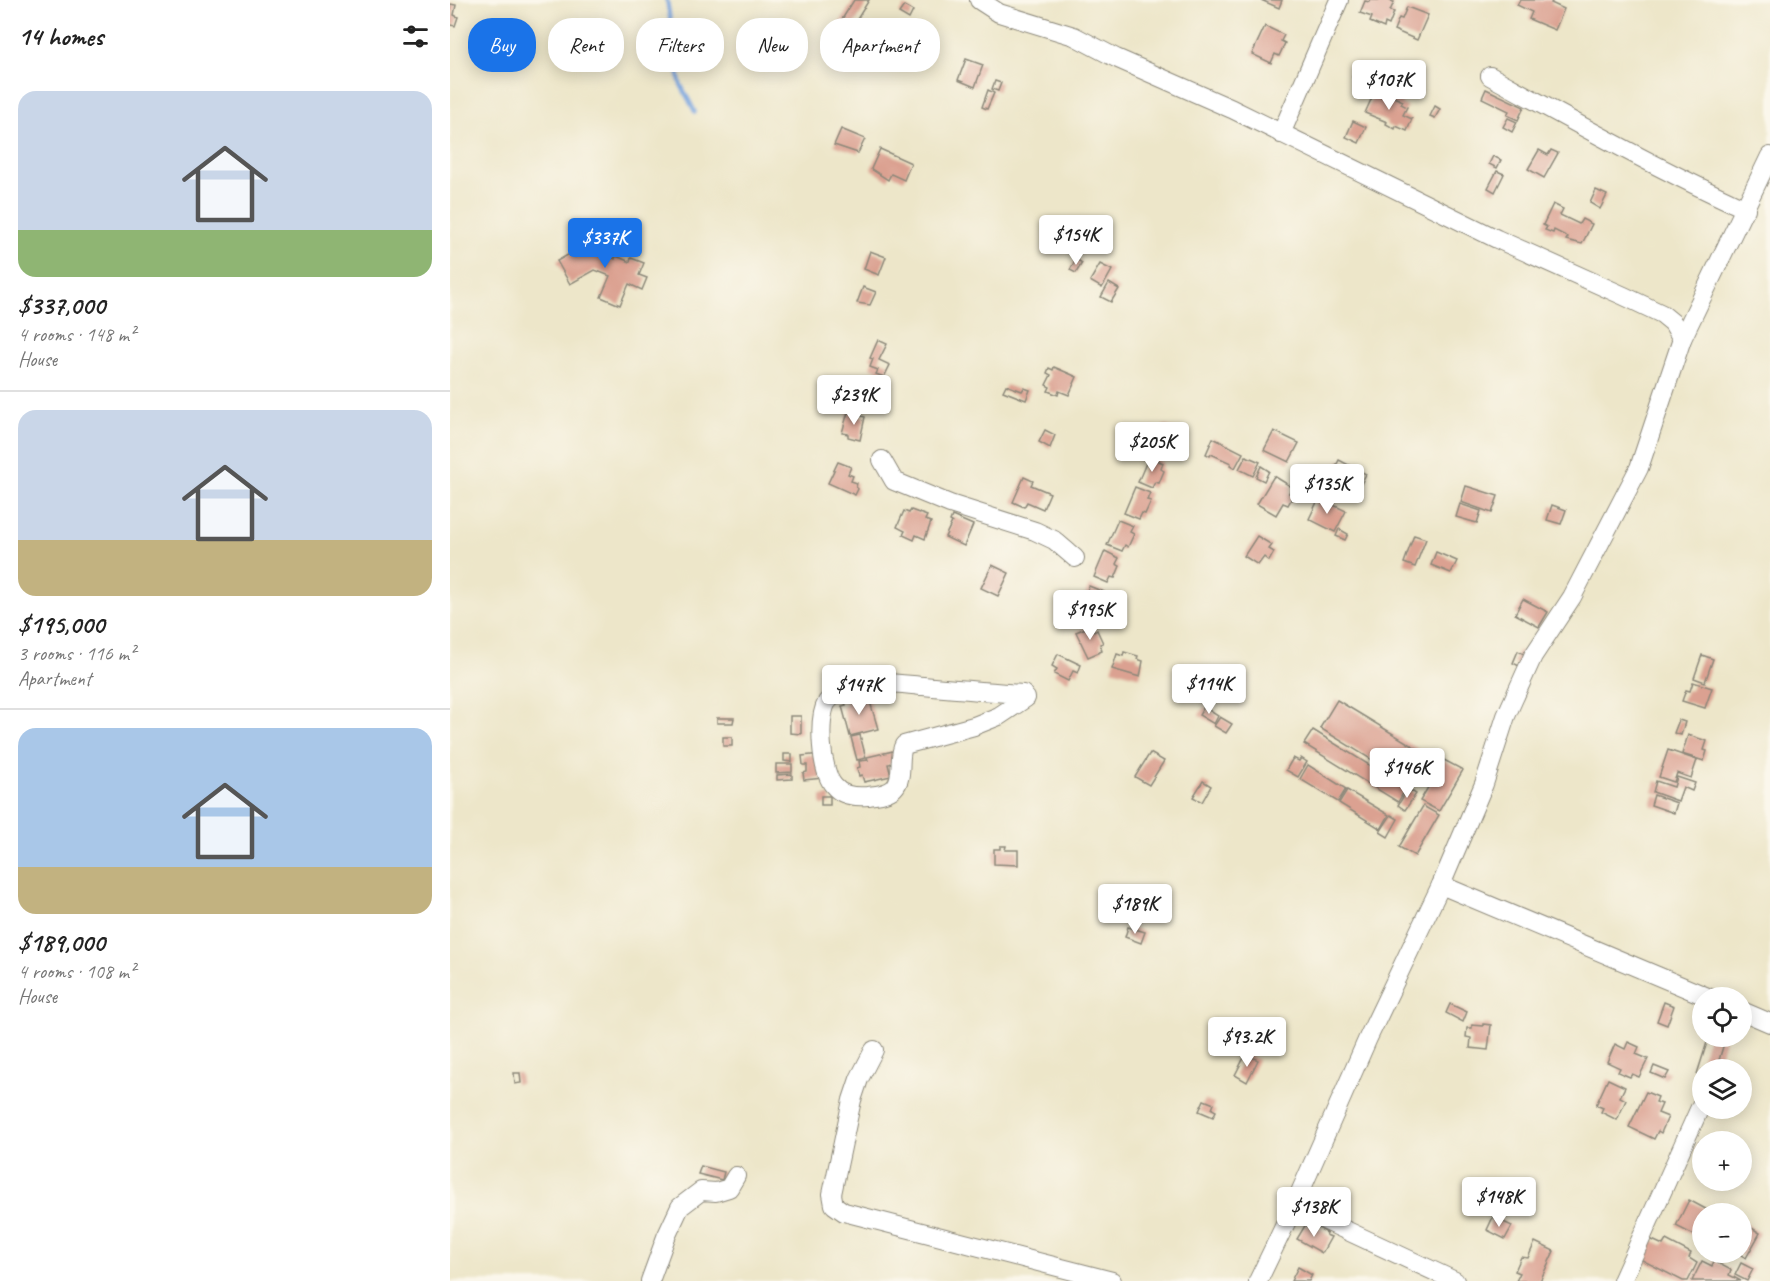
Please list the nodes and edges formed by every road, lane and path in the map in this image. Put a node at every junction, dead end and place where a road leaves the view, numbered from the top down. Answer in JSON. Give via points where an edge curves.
{"nodes":[{"id":1,"x":979,"y":0,"type":"edge"},
{"id":2,"x":1339,"y":0,"type":"edge"},
{"id":3,"x":1490,"y":76,"type":"dead end"},
{"id":4,"x":1281,"y":134,"type":"junction"},
{"id":5,"x":1770,"y":156,"type":"edge"},
{"id":6,"x":1746,"y":209,"type":"junction"},
{"id":7,"x":1682,"y":339,"type":"junction"},
{"id":8,"x":882,"y":460,"type":"dead end"},
{"id":9,"x":1075,"y":558,"type":"dead end"},
{"id":10,"x":1025,"y":696,"type":"joint"},
{"id":11,"x":1441,"y":885,"type":"junction"},
{"id":12,"x":1692,"y":990,"type":"edge"},
{"id":13,"x":1752,"y":1015,"type":"edge"},
{"id":14,"x":1770,"y":1023,"type":"edge"},
{"id":15,"x":874,"y":1050,"type":"dead end"},
{"id":16,"x":1695,"y":1119,"type":"edge"},
{"id":17,"x":736,"y":1176,"type":"dead end"},
{"id":18,"x":1294,"y":1206,"type":"junction"},
{"id":19,"x":650,"y":1281,"type":"edge"},
{"id":20,"x":1112,"y":1281,"type":"edge"},
{"id":21,"x":1258,"y":1281,"type":"edge"},
{"id":22,"x":1455,"y":1281,"type":"edge"},
{"id":23,"x":1622,"y":1281,"type":"edge"}],
"edges":[{"from":1,"to":4,"type":"street","via":[[999,13],[1074,36]]},
{"from":2,"to":4,"type":"street"},
{"from":3,"to":6,"type":"street"},
{"from":4,"to":7,"type":"street","via":[[1662,314]]},
{"from":5,"to":6,"type":"street"},
{"from":6,"to":7,"type":"street"},
{"from":7,"to":11,"type":"street","via":[[1639,468],[1572,597],[1533,656]]},
{"from":8,"to":9,"type":"street","via":[[894,481],[1035,531],[1054,540]]},
{"from":10,"to":10,"type":"street","via":[[891,684],[854,685],[827,702],[822,717],[828,774],[834,787],[844,793],[858,797],[879,795],[893,789],[899,781],[900,751],[904,745],[999,716]]},
{"from":11,"to":12,"type":"street"},
{"from":11,"to":18,"type":"street"},
{"from":13,"to":14,"type":"street"},
{"from":15,"to":20,"type":"street","via":[[852,1100],[832,1194],[834,1205],[844,1212]]},
{"from":16,"to":23,"type":"street"},
{"from":17,"to":19,"type":"street","via":[[729,1188],[701,1191],[680,1207]]},
{"from":18,"to":21,"type":"street"},
{"from":18,"to":22,"type":"street"}]}
